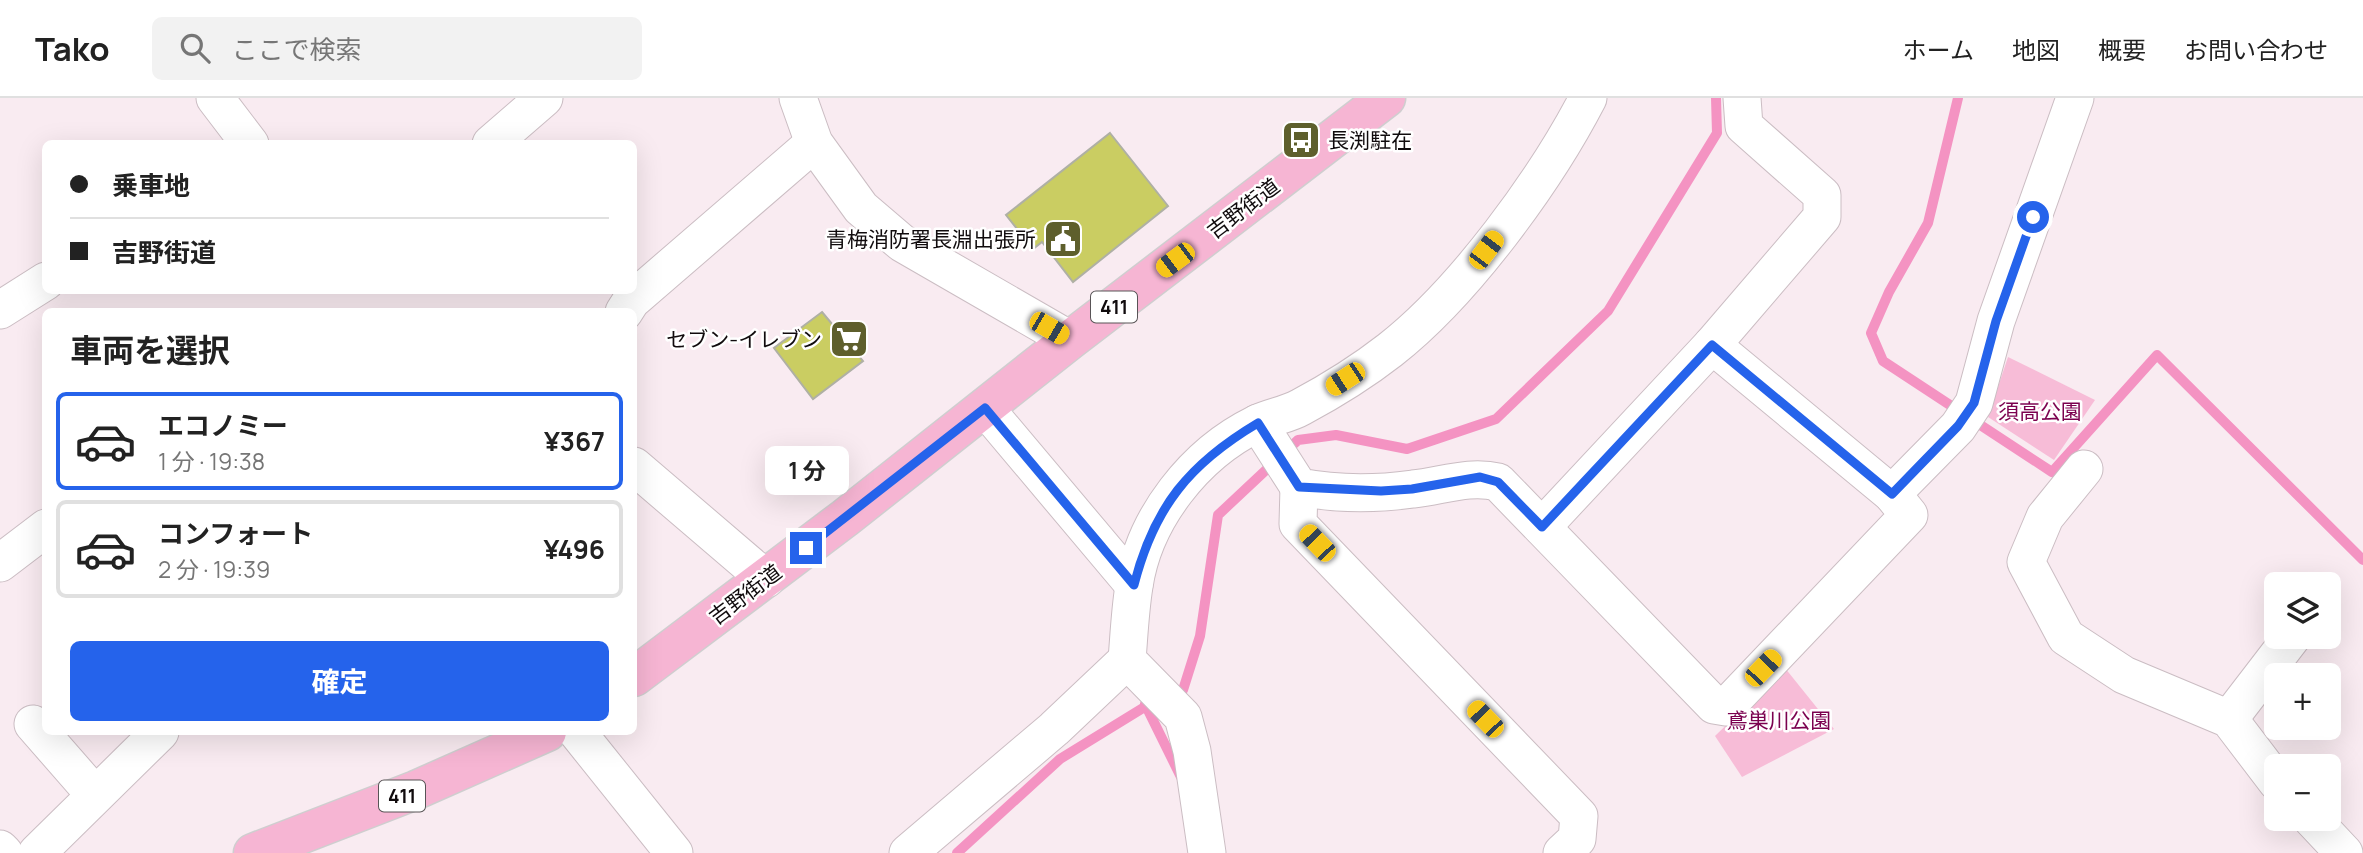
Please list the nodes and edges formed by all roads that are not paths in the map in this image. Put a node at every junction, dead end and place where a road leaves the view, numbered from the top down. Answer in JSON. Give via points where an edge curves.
{"nodes":[{"id":1,"x":215,"y":98,"type":"edge"},
{"id":2,"x":544,"y":98,"type":"edge"},
{"id":3,"x":798,"y":98,"type":"edge"},
{"id":4,"x":1386,"y":98,"type":"edge"},
{"id":5,"x":1588,"y":98,"type":"edge"},
{"id":6,"x":1742,"y":98,"type":"edge"},
{"id":7,"x":2076,"y":98,"type":"edge"},
{"id":8,"x":247,"y":140,"type":"edge"},
{"id":9,"x":496,"y":140,"type":"edge"},
{"id":10,"x":814,"y":143,"type":"junction"},
{"id":11,"x":42,"y":284,"type":"edge"},
{"id":12,"x":627,"y":308,"type":"edge"},
{"id":13,"x":0,"y":310,"type":"edge"},
{"id":14,"x":1070,"y":340,"type":"junction"},
{"id":15,"x":1712,"y":345,"type":"junction"},
{"id":16,"x":985,"y":408,"type":"junction"},
{"id":17,"x":1262,"y":429,"type":"junction"},
{"id":18,"x":637,"y":469,"type":"edge"},
{"id":19,"x":2084,"y":469,"type":"dead end"},
{"id":20,"x":1296,"y":482,"type":"junction"},
{"id":21,"x":1892,"y":494,"type":"junction"},
{"id":22,"x":1542,"y":527,"type":"junction"},
{"id":23,"x":42,"y":531,"type":"edge"},
{"id":24,"x":0,"y":563,"type":"edge"},
{"id":25,"x":766,"y":579,"type":"junction"},
{"id":26,"x":1134,"y":585,"type":"junction"},
{"id":27,"x":2282,"y":649,"type":"edge"},
{"id":28,"x":1135,"y":668,"type":"junction"},
{"id":29,"x":637,"y":675,"type":"edge"},
{"id":30,"x":2230,"y":719,"type":"junction"},
{"id":31,"x":33,"y":724,"type":"dead end"},
{"id":32,"x":42,"y":734,"type":"edge"},
{"id":33,"x":43,"y":735,"type":"edge"},
{"id":34,"x":157,"y":735,"type":"edge"},
{"id":35,"x":540,"y":735,"type":"edge"},
{"id":36,"x":579,"y":735,"type":"edge"},
{"id":37,"x":2264,"y":765,"type":"edge"},
{"id":38,"x":95,"y":795,"type":"junction"},
{"id":39,"x":2323,"y":831,"type":"edge"},
{"id":40,"x":0,"y":849,"type":"edge"},
{"id":41,"x":4,"y":853,"type":"edge"},
{"id":42,"x":37,"y":853,"type":"edge"},
{"id":43,"x":253,"y":853,"type":"edge"},
{"id":44,"x":674,"y":853,"type":"edge"},
{"id":45,"x":908,"y":853,"type":"edge"},
{"id":46,"x":1207,"y":853,"type":"edge"},
{"id":47,"x":1562,"y":853,"type":"edge"},
{"id":48,"x":2344,"y":853,"type":"edge"}],
"edges":[{"from":1,"to":8,"type":"street"},
{"from":2,"to":9,"type":"street"},
{"from":3,"to":10,"type":"street"},
{"from":4,"to":14,"type":"highway","name":"吉野街道","number":"411"},
{"from":5,"to":17,"type":"street","via":[[1518,207],[1453,292],[1390,350]]},
{"from":6,"to":15,"type":"street","via":[[1744,126],[1822,195],[1822,217]]},
{"from":7,"to":21,"type":"street","via":[[1966,415]]},
{"from":10,"to":12,"type":"street"},
{"from":10,"to":14,"type":"street","via":[[861,208],[902,243]]},
{"from":11,"to":13,"type":"street"},
{"from":14,"to":16,"type":"highway","name":"吉野街道","number":"411"},
{"from":15,"to":21,"type":"street"},
{"from":15,"to":22,"type":"street"},
{"from":16,"to":25,"type":"highway","name":"吉野街道","number":"411"},
{"from":16,"to":26,"type":"street"},
{"from":17,"to":20,"type":"street"},
{"from":17,"to":26,"type":"street","via":[[1225,442],[1180,484],[1144,545]]},
{"from":18,"to":25,"type":"street"},
{"from":19,"to":30,"type":"street","via":[[2045,517],[2026,562],[2066,637],[2124,676]]},
{"from":20,"to":22,"type":"street","via":[[1381,491],[1480,477],[1498,482]]},
{"from":20,"to":47,"type":"street","via":[[1298,524],[1579,816],[1577,839]]},
{"from":21,"to":22,"type":"street","via":[[1909,515],[1726,707],[1714,705]]},
{"from":23,"to":24,"type":"street"},
{"from":25,"to":29,"type":"highway","name":"吉野街道","number":"411"},
{"from":26,"to":28,"type":"street"},
{"from":27,"to":30,"type":"street"},
{"from":28,"to":45,"type":"street"},
{"from":28,"to":46,"type":"street","via":[[1183,717]]},
{"from":30,"to":37,"type":"street"},
{"from":31,"to":32,"type":"street"},
{"from":33,"to":38,"type":"street"},
{"from":34,"to":38,"type":"street"},
{"from":35,"to":43,"type":"highway","number":"411"},
{"from":36,"to":44,"type":"street"},
{"from":38,"to":42,"type":"street"},
{"from":39,"to":48,"type":"street"},
{"from":40,"to":41,"type":"street"}]}
